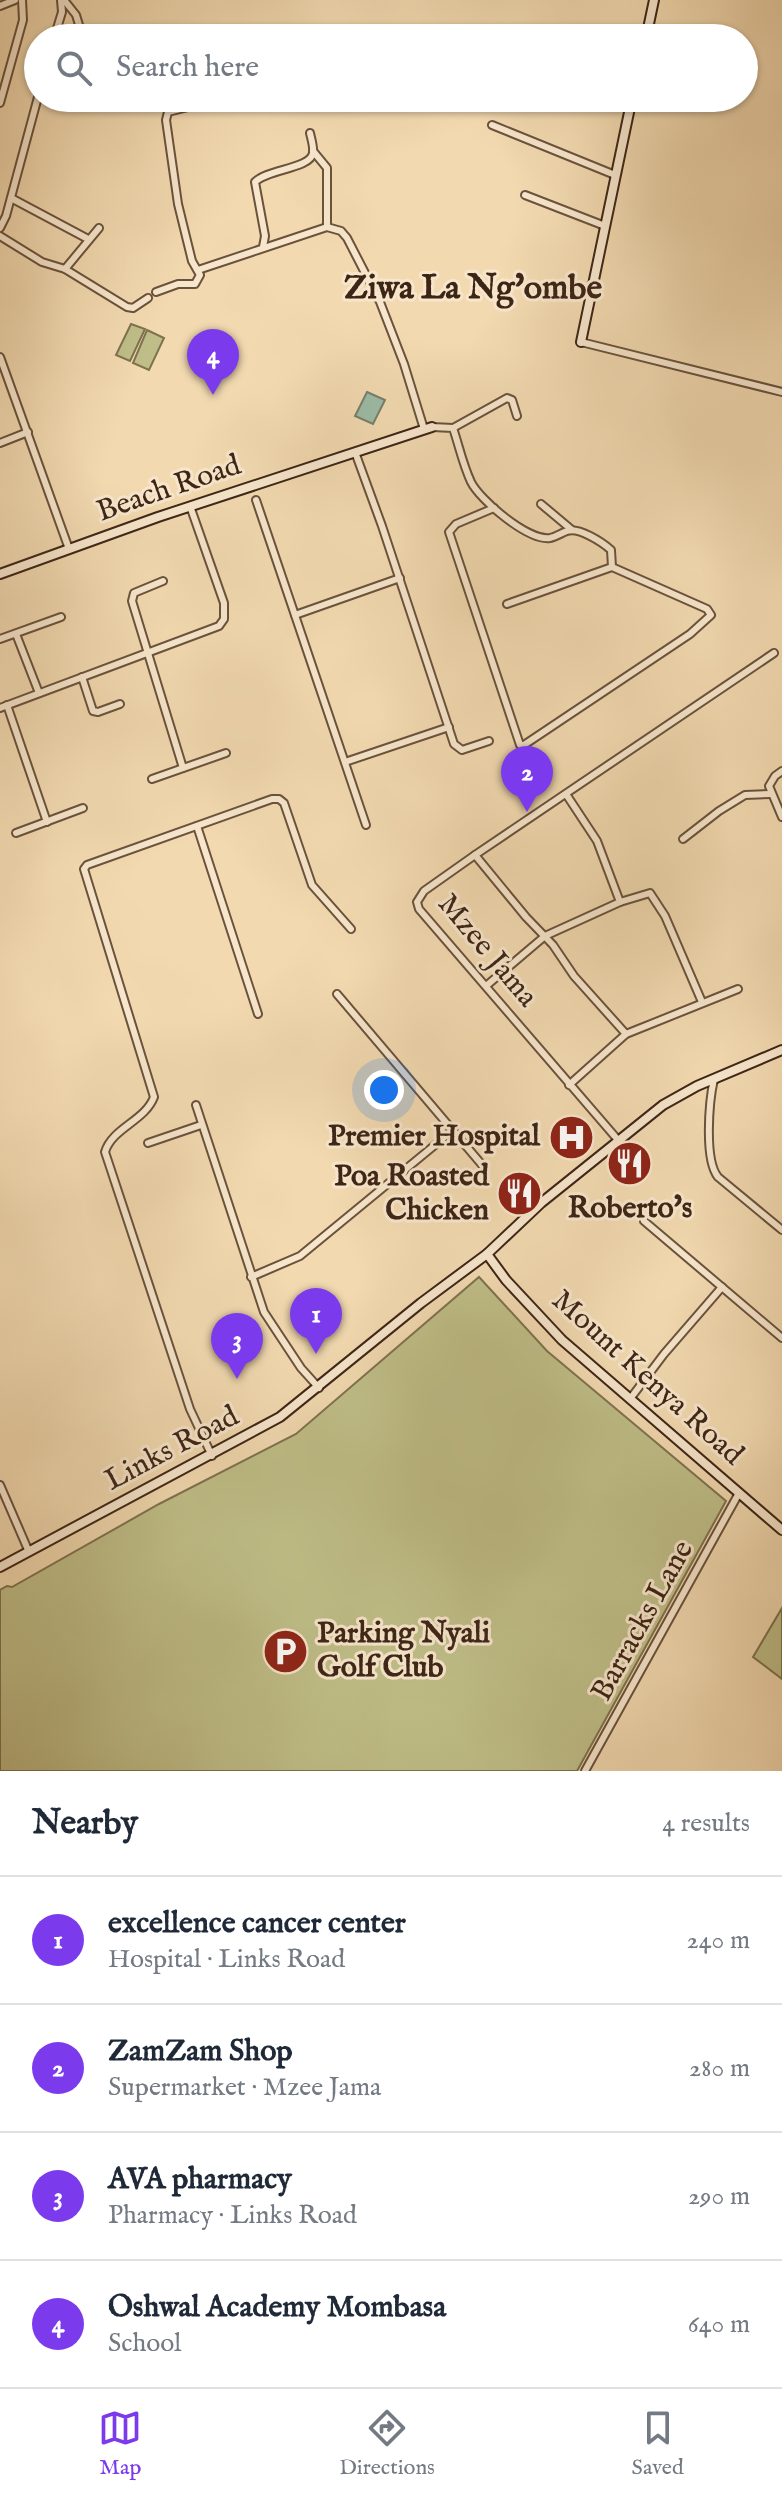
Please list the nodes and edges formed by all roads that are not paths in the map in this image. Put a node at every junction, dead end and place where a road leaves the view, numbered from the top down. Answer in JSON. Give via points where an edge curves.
{"nodes":[{"id":1,"x":15,"y":0,"type":"edge"},
{"id":2,"x":22,"y":0,"type":"edge"},
{"id":3,"x":62,"y":0,"type":"edge"},
{"id":4,"x":654,"y":0,"type":"edge"},
{"id":5,"x":0,"y":6,"type":"edge"},
{"id":6,"x":58,"y":24,"type":"edge"},
{"id":7,"x":79,"y":24,"type":"edge"},
{"id":8,"x":649,"y":24,"type":"edge"},
{"id":9,"x":0,"y":103,"type":"edge"},
{"id":10,"x":34,"y":112,"type":"edge"},
{"id":11,"x":169,"y":112,"type":"edge"},
{"id":12,"x":629,"y":112,"type":"edge"},
{"id":13,"x":492,"y":125,"type":"dead end"},
{"id":14,"x":310,"y":133,"type":"dead end"},
{"id":15,"x":313,"y":151,"type":"junction"},
{"id":16,"x":615,"y":175,"type":"junction"},
{"id":17,"x":525,"y":195,"type":"dead end"},
{"id":18,"x":11,"y":198,"type":"junction"},
{"id":19,"x":605,"y":226,"type":"junction"},
{"id":20,"x":327,"y":227,"type":"junction"},
{"id":21,"x":0,"y":228,"type":"edge"},
{"id":22,"x":99,"y":228,"type":"dead end"},
{"id":23,"x":0,"y":236,"type":"edge"},
{"id":24,"x":88,"y":239,"type":"junction"},
{"id":25,"x":263,"y":247,"type":"junction"},
{"id":26,"x":65,"y":269,"type":"junction"},
{"id":27,"x":198,"y":270,"type":"junction"},
{"id":28,"x":156,"y":292,"type":"dead end"},
{"id":29,"x":148,"y":298,"type":"dead end"},
{"id":30,"x":581,"y":342,"type":"joint"},
{"id":31,"x":0,"y":357,"type":"edge"},
{"id":32,"x":782,"y":392,"type":"edge"},
{"id":33,"x":517,"y":416,"type":"dead end"},
{"id":34,"x":428,"y":428,"type":"junction"},
{"id":35,"x":453,"y":428,"type":"junction"},
{"id":36,"x":28,"y":432,"type":"junction"},
{"id":37,"x":0,"y":443,"type":"edge"},
{"id":38,"x":355,"y":452,"type":"junction"},
{"id":39,"x":256,"y":500,"type":"dead end"},
{"id":40,"x":541,"y":504,"type":"dead end"},
{"id":41,"x":190,"y":506,"type":"junction"},
{"id":42,"x":494,"y":508,"type":"junction"},
{"id":43,"x":572,"y":530,"type":"junction"},
{"id":44,"x":69,"y":549,"type":"junction"},
{"id":45,"x":612,"y":567,"type":"junction"},
{"id":46,"x":0,"y":574,"type":"edge"},
{"id":47,"x":400,"y":578,"type":"junction"},
{"id":48,"x":163,"y":581,"type":"dead end"},
{"id":49,"x":507,"y":604,"type":"dead end"},
{"id":50,"x":295,"y":615,"type":"junction"},
{"id":51,"x":61,"y":617,"type":"dead end"},
{"id":52,"x":16,"y":634,"type":"junction"},
{"id":53,"x":0,"y":639,"type":"edge"},
{"id":54,"x":148,"y":653,"type":"junction"},
{"id":55,"x":774,"y":653,"type":"dead end"},
{"id":56,"x":82,"y":677,"type":"junction"},
{"id":57,"x":39,"y":693,"type":"junction"},
{"id":58,"x":120,"y":704,"type":"dead end"},
{"id":59,"x":4,"y":706,"type":"edge"},
{"id":60,"x":449,"y":727,"type":"junction"},
{"id":61,"x":489,"y":741,"type":"dead end"},
{"id":62,"x":226,"y":753,"type":"dead end"},
{"id":63,"x":345,"y":762,"type":"junction"},
{"id":64,"x":183,"y":768,"type":"junction"},
{"id":65,"x":782,"y":771,"type":"edge"},
{"id":66,"x":152,"y":779,"type":"dead end"},
{"id":67,"x":566,"y":794,"type":"junction"},
{"id":68,"x":770,"y":794,"type":"junction"},
{"id":69,"x":83,"y":808,"type":"dead end"},
{"id":70,"x":782,"y":817,"type":"edge"},
{"id":71,"x":47,"y":822,"type":"junction"},
{"id":72,"x":366,"y":825,"type":"dead end"},
{"id":73,"x":197,"y":826,"type":"junction"},
{"id":74,"x":16,"y":833,"type":"dead end"},
{"id":75,"x":683,"y":839,"type":"dead end"},
{"id":76,"x":475,"y":855,"type":"junction"},
{"id":77,"x":620,"y":902,"type":"junction"},
{"id":78,"x":351,"y":929,"type":"dead end"},
{"id":79,"x":545,"y":936,"type":"junction"},
{"id":80,"x":486,"y":986,"type":"junction"},
{"id":81,"x":738,"y":989,"type":"dead end"},
{"id":82,"x":337,"y":994,"type":"dead end"},
{"id":83,"x":702,"y":1002,"type":"junction"},
{"id":84,"x":258,"y":1014,"type":"dead end"},
{"id":85,"x":626,"y":1034,"type":"junction"},
{"id":86,"x":782,"y":1050,"type":"edge"},
{"id":87,"x":714,"y":1079,"type":"junction"},
{"id":88,"x":569,"y":1085,"type":"junction"},
{"id":89,"x":196,"y":1105,"type":"dead end"},
{"id":90,"x":201,"y":1125,"type":"junction"},
{"id":91,"x":452,"y":1131,"type":"junction"},
{"id":92,"x":618,"y":1140,"type":"junction"},
{"id":93,"x":148,"y":1143,"type":"dead end"},
{"id":94,"x":483,"y":1166,"type":"dead end"},
{"id":95,"x":644,"y":1221,"type":"dead end"},
{"id":96,"x":782,"y":1230,"type":"edge"},
{"id":97,"x":487,"y":1254,"type":"junction"},
{"id":98,"x":251,"y":1277,"type":"junction"},
{"id":99,"x":722,"y":1287,"type":"junction"},
{"id":100,"x":782,"y":1324,"type":"edge"},
{"id":101,"x":775,"y":1332,"type":"junction"},
{"id":102,"x":782,"y":1338,"type":"edge"},
{"id":103,"x":319,"y":1388,"type":"junction"},
{"id":104,"x":630,"y":1399,"type":"junction"},
{"id":105,"x":212,"y":1456,"type":"junction"},
{"id":106,"x":0,"y":1485,"type":"edge"},
{"id":107,"x":739,"y":1493,"type":"junction"},
{"id":108,"x":782,"y":1530,"type":"edge"},
{"id":109,"x":29,"y":1552,"type":"junction"},
{"id":110,"x":0,"y":1567,"type":"edge"},
{"id":111,"x":585,"y":1771,"type":"edge"}],
"edges":[{"from":1,"to":5,"type":"street"},
{"from":2,"to":9,"type":"street","via":[[23,20]]},
{"from":3,"to":6,"type":"street"},
{"from":3,"to":7,"type":"street"},
{"from":4,"to":8,"type":"main road"},
{"from":10,"to":18,"type":"street"},
{"from":11,"to":27,"type":"street","via":[[178,204]]},
{"from":12,"to":16,"type":"main road"},
{"from":13,"to":16,"type":"street"},
{"from":14,"to":15,"type":"street"},
{"from":15,"to":20,"type":"street","via":[[327,168]]},
{"from":15,"to":25,"type":"street","via":[[304,163],[255,182]]},
{"from":16,"to":19,"type":"main road"},
{"from":17,"to":19,"type":"street"},
{"from":18,"to":21,"type":"street"},
{"from":18,"to":24,"type":"street"},
{"from":19,"to":30,"type":"main road"},
{"from":20,"to":25,"type":"street"},
{"from":20,"to":34,"type":"street","via":[[347,238],[380,302]]},
{"from":22,"to":24,"type":"street"},
{"from":23,"to":26,"type":"street","via":[[42,262]]},
{"from":24,"to":26,"type":"street"},
{"from":25,"to":27,"type":"street"},
{"from":26,"to":29,"type":"street","via":[[127,307]]},
{"from":27,"to":28,"type":"street","via":[[195,284]]},
{"from":30,"to":32,"type":"street"},
{"from":31,"to":36,"type":"street"},
{"from":33,"to":35,"type":"street","via":[[509,398]]},
{"from":34,"to":35,"type":"street"},
{"from":34,"to":38,"type":"main road","name":"Beach Road"},
{"from":35,"to":42,"type":"street","via":[[470,479]]},
{"from":36,"to":37,"type":"street"},
{"from":36,"to":44,"type":"street"},
{"from":38,"to":41,"type":"main road","name":"Beach Road"},
{"from":38,"to":47,"type":"street"},
{"from":39,"to":50,"type":"street"},
{"from":40,"to":43,"type":"street"},
{"from":41,"to":44,"type":"main road","name":"Beach Road"},
{"from":41,"to":54,"type":"street","via":[[220,591],[224,619],[215,630]]},
{"from":42,"to":43,"type":"street","via":[[541,538]]},
{"from":42,"to":45,"type":"street","via":[[449,532],[520,745],[711,617],[707,609]]},
{"from":43,"to":45,"type":"street","via":[[609,547]]},
{"from":44,"to":46,"type":"main road","name":"Beach Road"},
{"from":45,"to":49,"type":"street"},
{"from":47,"to":50,"type":"street"},
{"from":47,"to":60,"type":"street"},
{"from":48,"to":54,"type":"street","via":[[132,598]]},
{"from":50,"to":63,"type":"street"},
{"from":51,"to":52,"type":"street"},
{"from":52,"to":53,"type":"street"},
{"from":52,"to":57,"type":"street"},
{"from":54,"to":56,"type":"street"},
{"from":54,"to":64,"type":"street"},
{"from":55,"to":67,"type":"street","name":"Mzee Jama"},
{"from":56,"to":57,"type":"street"},
{"from":56,"to":58,"type":"street","via":[[93,711]]},
{"from":57,"to":59,"type":"street"},
{"from":59,"to":71,"type":"street"},
{"from":60,"to":61,"type":"street","via":[[460,749]]},
{"from":60,"to":63,"type":"street"},
{"from":62,"to":64,"type":"street"},
{"from":63,"to":72,"type":"street"},
{"from":64,"to":66,"type":"street"},
{"from":65,"to":68,"type":"street","via":[[770,782]]},
{"from":67,"to":76,"type":"street","name":"Mzee Jama"},
{"from":67,"to":77,"type":"street","via":[[597,841]]},
{"from":68,"to":70,"type":"street"},
{"from":68,"to":75,"type":"street","via":[[745,795]]},
{"from":69,"to":71,"type":"street"},
{"from":71,"to":74,"type":"street"},
{"from":73,"to":78,"type":"street","via":[[282,800],[309,879]]},
{"from":73,"to":84,"type":"street"},
{"from":73,"to":105,"type":"street","via":[[87,865],[83,871],[154,1097],[105,1152],[190,1409]]},
{"from":76,"to":79,"type":"street"},
{"from":76,"to":80,"type":"street","name":"Mzee Jama","via":[[424,891],[417,906]]},
{"from":77,"to":79,"type":"street"},
{"from":77,"to":83,"type":"street","via":[[645,893],[654,897]]},
{"from":79,"to":80,"type":"street"},
{"from":79,"to":85,"type":"street"},
{"from":80,"to":88,"type":"street","name":"Mzee Jama"},
{"from":81,"to":83,"type":"street"},
{"from":82,"to":91,"type":"street"},
{"from":83,"to":85,"type":"street"},
{"from":85,"to":88,"type":"street"},
{"from":86,"to":87,"type":"main road","name":"Links Road"},
{"from":87,"to":92,"type":"main road","name":"Links Road","via":[[663,1105]]},
{"from":87,"to":96,"type":"street","via":[[712,1169]]},
{"from":88,"to":92,"type":"street","name":"Mzee Jama"},
{"from":89,"to":90,"type":"street"},
{"from":90,"to":93,"type":"street"},
{"from":90,"to":98,"type":"street"},
{"from":91,"to":94,"type":"street"},
{"from":91,"to":98,"type":"street","via":[[300,1256]]},
{"from":92,"to":97,"type":"main road","name":"Links Road"},
{"from":95,"to":99,"type":"street"},
{"from":97,"to":103,"type":"main road","name":"Links Road"},
{"from":97,"to":104,"type":"main road","name":"Mount Kenya Road","via":[[562,1340]]},
{"from":98,"to":103,"type":"street","via":[[273,1329]]},
{"from":99,"to":101,"type":"street"},
{"from":99,"to":104,"type":"street"},
{"from":100,"to":101,"type":"street"},
{"from":101,"to":102,"type":"street"},
{"from":103,"to":105,"type":"main road","name":"Links Road"},
{"from":104,"to":107,"type":"main road","name":"Mount Kenya Road"},
{"from":105,"to":109,"type":"main road","name":"Links Road"},
{"from":106,"to":109,"type":"street"},
{"from":107,"to":108,"type":"main road","name":"Mount Kenya Road"},
{"from":107,"to":111,"type":"street","name":"Barracks Lane"},
{"from":109,"to":110,"type":"main road","name":"Links Road"}]}
